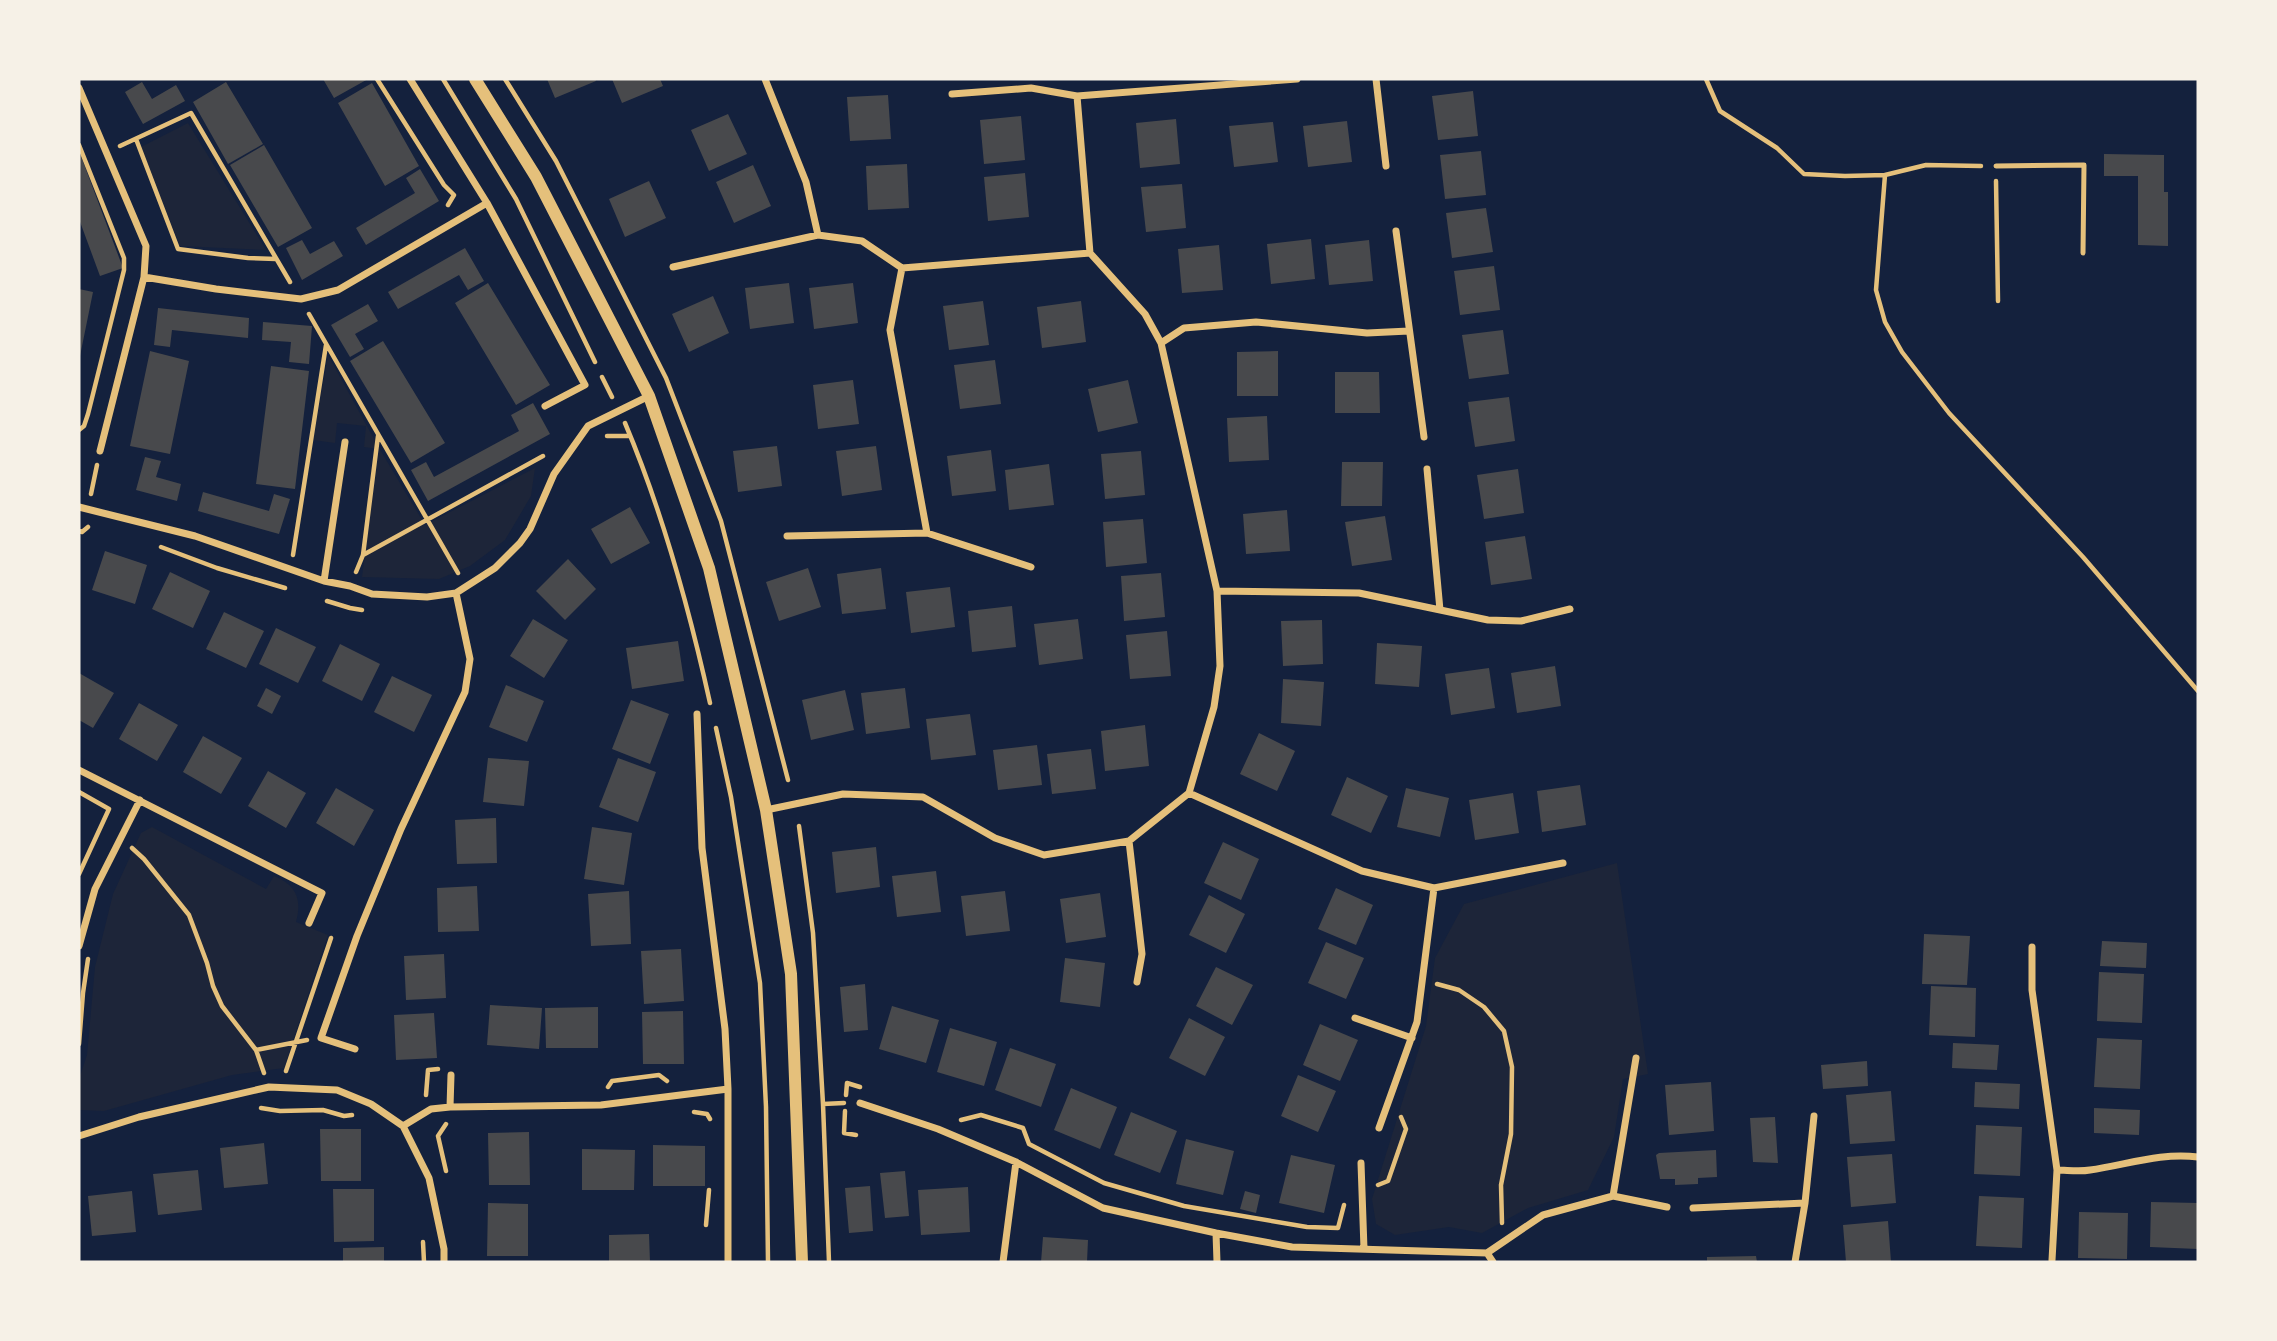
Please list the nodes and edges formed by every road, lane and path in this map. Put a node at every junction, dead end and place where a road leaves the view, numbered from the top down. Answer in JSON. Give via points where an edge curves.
{"nodes":[{"id":1,"x":377,"y":79,"type":"edge"},
{"id":2,"x":410,"y":79,"type":"edge"},
{"id":3,"x":443,"y":79,"type":"edge"},
{"id":4,"x":475,"y":79,"type":"edge"},
{"id":5,"x":765,"y":79,"type":"edge"},
{"id":6,"x":1297,"y":79,"type":"edge"},
{"id":7,"x":1376,"y":79,"type":"edge"},
{"id":8,"x":1706,"y":79,"type":"edge"},
{"id":9,"x":79,"y":88,"type":"edge"},
{"id":10,"x":952,"y":94,"type":"dead end"},
{"id":11,"x":1077,"y":96,"type":"junction"},
{"id":12,"x":136,"y":138,"type":"junction"},
{"id":13,"x":79,"y":145,"type":"edge"},
{"id":14,"x":106,"y":152,"type":"junction"},
{"id":15,"x":1386,"y":166,"type":"dead end"},
{"id":16,"x":1996,"y":166,"type":"junction"},
{"id":17,"x":1885,"y":175,"type":"junction"},
{"id":18,"x":487,"y":204,"type":"junction"},
{"id":19,"x":438,"y":212,"type":"dead end"},
{"id":20,"x":1396,"y":231,"type":"dead end"},
{"id":21,"x":818,"y":235,"type":"junction"},
{"id":22,"x":1090,"y":253,"type":"junction"},
{"id":23,"x":2083,"y":253,"type":"dead end"},
{"id":24,"x":277,"y":259,"type":"junction"},
{"id":25,"x":673,"y":267,"type":"dead end"},
{"id":26,"x":902,"y":268,"type":"junction"},
{"id":27,"x":144,"y":277,"type":"junction"},
{"id":28,"x":290,"y":282,"type":"junction"},
{"id":29,"x":300,"y":283,"type":"dead end"},
{"id":30,"x":301,"y":299,"type":"junction"},
{"id":31,"x":1998,"y":300,"type":"dead end"},
{"id":32,"x":1409,"y":331,"type":"junction"},
{"id":33,"x":326,"y":343,"type":"junction"},
{"id":34,"x":1161,"y":343,"type":"junction"},
{"id":35,"x":608,"y":393,"type":"dead end"},
{"id":36,"x":649,"y":396,"type":"junction"},
{"id":37,"x":545,"y":406,"type":"dead end"},
{"id":38,"x":79,"y":430,"type":"edge"},
{"id":39,"x":378,"y":436,"type":"junction"},
{"id":40,"x":630,"y":436,"type":"dead end"},
{"id":41,"x":1424,"y":437,"type":"dead end"},
{"id":42,"x":345,"y":442,"type":"dead end"},
{"id":43,"x":549,"y":450,"type":"dead end"},
{"id":44,"x":100,"y":451,"type":"joint"},
{"id":45,"x":1427,"y":469,"type":"dead end"},
{"id":46,"x":79,"y":507,"type":"edge"},
{"id":47,"x":88,"y":508,"type":"junction"},
{"id":48,"x":428,"y":521,"type":"junction"},
{"id":49,"x":927,"y":533,"type":"junction"},
{"id":50,"x":787,"y":536,"type":"dead end"},
{"id":51,"x":363,"y":555,"type":"junction"},
{"id":52,"x":1031,"y":567,"type":"dead end"},
{"id":53,"x":290,"y":569,"type":"junction"},
{"id":54,"x":324,"y":581,"type":"junction"},
{"id":55,"x":350,"y":586,"type":"junction"},
{"id":56,"x":466,"y":587,"type":"junction"},
{"id":57,"x":1217,"y":591,"type":"junction"},
{"id":58,"x":456,"y":593,"type":"junction"},
{"id":59,"x":1570,"y":609,"type":"dead end"},
{"id":60,"x":1440,"y":610,"type":"junction"},
{"id":61,"x":2198,"y":691,"type":"edge"},
{"id":62,"x":711,"y":705,"type":"dead end"},
{"id":63,"x":697,"y":714,"type":"dead end"},
{"id":64,"x":714,"y":718,"type":"dead end"},
{"id":65,"x":79,"y":770,"type":"edge"},
{"id":66,"x":79,"y":792,"type":"edge"},
{"id":67,"x":1189,"y":793,"type":"junction"},
{"id":68,"x":140,"y":800,"type":"junction"},
{"id":69,"x":766,"y":810,"type":"junction"},
{"id":70,"x":799,"y":826,"type":"dead end"},
{"id":71,"x":120,"y":838,"type":"junction"},
{"id":72,"x":1129,"y":841,"type":"junction"},
{"id":73,"x":1563,"y":863,"type":"dead end"},
{"id":74,"x":79,"y":874,"type":"edge"},
{"id":75,"x":1434,"y":888,"type":"junction"},
{"id":76,"x":309,"y":923,"type":"dead end"},
{"id":77,"x":331,"y":938,"type":"dead end"},
{"id":78,"x":79,"y":946,"type":"edge"},
{"id":79,"x":2032,"y":947,"type":"dead end"},
{"id":80,"x":1423,"y":979,"type":"junction"},
{"id":81,"x":1137,"y":982,"type":"dead end"},
{"id":82,"x":1355,"y":1018,"type":"dead end"},
{"id":83,"x":321,"y":1038,"type":"junction"},
{"id":84,"x":1412,"y":1038,"type":"junction"},
{"id":85,"x":296,"y":1042,"type":"junction"},
{"id":86,"x":355,"y":1049,"type":"dead end"},
{"id":87,"x":256,"y":1050,"type":"junction"},
{"id":88,"x":1636,"y":1058,"type":"dead end"},
{"id":89,"x":288,"y":1071,"type":"junction"},
{"id":90,"x":298,"y":1071,"type":"dead end"},
{"id":91,"x":450,"y":1072,"type":"joint"},
{"id":92,"x":679,"y":1081,"type":"dead end"},
{"id":93,"x":866,"y":1088,"type":"dead end"},
{"id":94,"x":728,"y":1089,"type":"junction"},
{"id":95,"x":596,"y":1090,"type":"dead end"},
{"id":96,"x":424,"y":1100,"type":"dead end"},
{"id":97,"x":845,"y":1103,"type":"junction"},
{"id":98,"x":860,"y":1103,"type":"dead end"},
{"id":99,"x":823,"y":1104,"type":"junction"},
{"id":100,"x":450,"y":1107,"type":"junction"},
{"id":101,"x":255,"y":1108,"type":"dead end"},
{"id":102,"x":1386,"y":1110,"type":"junction"},
{"id":103,"x":692,"y":1112,"type":"dead end"},
{"id":104,"x":356,"y":1115,"type":"dead end"},
{"id":105,"x":1814,"y":1115,"type":"dead end"},
{"id":106,"x":950,"y":1116,"type":"dead end"},
{"id":107,"x":455,"y":1120,"type":"dead end"},
{"id":108,"x":403,"y":1126,"type":"junction"},
{"id":109,"x":714,"y":1126,"type":"dead end"},
{"id":110,"x":1379,"y":1128,"type":"dead end"},
{"id":111,"x":856,"y":1135,"type":"dead end"},
{"id":112,"x":79,"y":1136,"type":"edge"},
{"id":113,"x":2198,"y":1157,"type":"edge"},
{"id":114,"x":1016,"y":1162,"type":"junction"},
{"id":115,"x":1361,"y":1163,"type":"dead end"},
{"id":116,"x":2057,"y":1170,"type":"junction"},
{"id":117,"x":447,"y":1181,"type":"dead end"},
{"id":118,"x":1378,"y":1186,"type":"dead end"},
{"id":119,"x":709,"y":1188,"type":"dead end"},
{"id":120,"x":1346,"y":1196,"type":"dead end"},
{"id":121,"x":1613,"y":1196,"type":"junction"},
{"id":122,"x":1805,"y":1203,"type":"junction"},
{"id":123,"x":1667,"y":1207,"type":"dead end"},
{"id":124,"x":1693,"y":1208,"type":"dead end"},
{"id":125,"x":706,"y":1225,"type":"dead end"},
{"id":126,"x":421,"y":1232,"type":"dead end"},
{"id":127,"x":1216,"y":1233,"type":"junction"},
{"id":128,"x":1502,"y":1243,"type":"junction"},
{"id":129,"x":1364,"y":1249,"type":"junction"},
{"id":130,"x":1487,"y":1253,"type":"junction"},
{"id":131,"x":2052,"y":1260,"type":"dead end"},
{"id":132,"x":424,"y":1262,"type":"edge"},
{"id":133,"x":444,"y":1262,"type":"edge"},
{"id":134,"x":728,"y":1262,"type":"edge"},
{"id":135,"x":768,"y":1262,"type":"edge"},
{"id":136,"x":802,"y":1262,"type":"edge"},
{"id":137,"x":829,"y":1262,"type":"edge"},
{"id":138,"x":1003,"y":1262,"type":"edge"},
{"id":139,"x":1217,"y":1262,"type":"edge"},
{"id":140,"x":1493,"y":1262,"type":"edge"},
{"id":141,"x":1795,"y":1262,"type":"edge"}],
"edges":[{"from":1,"to":19,"type":"path","via":[[454,195]]},
{"from":2,"to":18,"type":"street"},
{"from":3,"to":35,"type":"path","via":[[516,199]]},
{"from":4,"to":36,"type":"street","via":[[536,177]]},
{"from":5,"to":21,"type":"street","via":[[806,182]]},
{"from":6,"to":11,"type":"street"},
{"from":7,"to":15,"type":"street"},
{"from":8,"to":17,"type":"path","via":[[1720,111],[1777,148],[1804,174]]},
{"from":9,"to":14,"type":"street"},
{"from":10,"to":11,"type":"street","via":[[1031,88]]},
{"from":11,"to":22,"type":"street"},
{"from":12,"to":14,"type":"path"},
{"from":12,"to":24,"type":"path","via":[[178,249]]},
{"from":12,"to":24,"type":"path","via":[[191,113]]},
{"from":13,"to":38,"type":"path","via":[[124,258],[124,270],[88,414]]},
{"from":14,"to":27,"type":"street","via":[[146,246]]},
{"from":16,"to":17,"type":"path","via":[[1926,165]]},
{"from":16,"to":23,"type":"lane","via":[[2084,165]]},
{"from":16,"to":31,"type":"path"},
{"from":17,"to":61,"type":"path","via":[[1876,290],[1885,322],[1902,352],[1950,413]]},
{"from":18,"to":30,"type":"street","via":[[338,290]]},
{"from":18,"to":37,"type":"street","via":[[585,385]]},
{"from":20,"to":32,"type":"street"},
{"from":21,"to":25,"type":"street"},
{"from":21,"to":26,"type":"street","via":[[862,241]]},
{"from":22,"to":26,"type":"street"},
{"from":22,"to":34,"type":"street","via":[[1145,314]]},
{"from":24,"to":28,"type":"path"},
{"from":26,"to":49,"type":"street","via":[[890,330]]},
{"from":27,"to":30,"type":"street"},
{"from":27,"to":44,"type":"street"},
{"from":28,"to":29,"type":"path"},
{"from":28,"to":30,"type":"path"},
{"from":30,"to":33,"type":"path"},
{"from":32,"to":34,"type":"street","via":[[1367,333],[1256,322],[1184,328]]},
{"from":32,"to":41,"type":"street"},
{"from":33,"to":39,"type":"path"},
{"from":33,"to":53,"type":"path"},
{"from":34,"to":57,"type":"street"},
{"from":36,"to":56,"type":"street","via":[[588,426],[554,474],[520,543],[495,568]]},
{"from":36,"to":69,"type":"street","via":[[709,568]]},
{"from":39,"to":48,"type":"path"},
{"from":39,"to":51,"type":"path"},
{"from":40,"to":62,"type":"path","via":[[652,491]]},
{"from":42,"to":54,"type":"street"},
{"from":43,"to":48,"type":"path","via":[[540,460]]},
{"from":44,"to":47,"type":"path"},
{"from":45,"to":60,"type":"street"},
{"from":46,"to":47,"type":"street"},
{"from":47,"to":53,"type":"street","via":[[195,536]]},
{"from":48,"to":51,"type":"path"},
{"from":48,"to":56,"type":"path"},
{"from":49,"to":50,"type":"street"},
{"from":49,"to":52,"type":"street"},
{"from":51,"to":55,"type":"path"},
{"from":53,"to":54,"type":"street"},
{"from":54,"to":55,"type":"street"},
{"from":55,"to":58,"type":"street","via":[[372,594],[426,597]]},
{"from":56,"to":58,"type":"street"},
{"from":57,"to":60,"type":"street","via":[[1359,593]]},
{"from":57,"to":67,"type":"street","via":[[1214,707]]},
{"from":58,"to":83,"type":"street","via":[[470,659],[465,692],[401,829]]},
{"from":59,"to":60,"type":"street","via":[[1521,621]]},
{"from":63,"to":94,"type":"street","via":[[702,848],[725,1028]]},
{"from":64,"to":135,"type":"path","via":[[760,983]]},
{"from":65,"to":68,"type":"street"},
{"from":66,"to":74,"type":"path","via":[[109,809]]},
{"from":67,"to":72,"type":"street"},
{"from":67,"to":75,"type":"street","via":[[1362,870]]},
{"from":68,"to":71,"type":"street"},
{"from":68,"to":76,"type":"street","via":[[322,893]]},
{"from":69,"to":72,"type":"street","via":[[843,794],[923,797],[995,838],[1044,855]]},
{"from":69,"to":136,"type":"street","via":[[791,975]]},
{"from":70,"to":99,"type":"path","via":[[813,933]]},
{"from":71,"to":78,"type":"street","via":[[95,889]]},
{"from":71,"to":87,"type":"path","via":[[144,859],[189,915],[222,1006]]},
{"from":72,"to":81,"type":"street","via":[[1142,954]]},
{"from":73,"to":75,"type":"street"},
{"from":75,"to":80,"type":"street"},
{"from":77,"to":85,"type":"path"},
{"from":79,"to":116,"type":"street","via":[[2032,990]]},
{"from":80,"to":84,"type":"street"},
{"from":80,"to":128,"type":"path","via":[[1458,990],[1484,1007],[1504,1031],[1512,1067]]},
{"from":82,"to":84,"type":"street"},
{"from":83,"to":85,"type":"path"},
{"from":83,"to":86,"type":"street"},
{"from":84,"to":102,"type":"street"},
{"from":85,"to":87,"type":"path"},
{"from":85,"to":89,"type":"path"},
{"from":87,"to":89,"type":"path","via":[[262,1075]]},
{"from":88,"to":121,"type":"street"},
{"from":89,"to":90,"type":"path"},
{"from":91,"to":96,"type":"path","via":[[428,1070]]},
{"from":91,"to":100,"type":"street"},
{"from":92,"to":95,"type":"path","via":[[669,1082],[659,1075],[612,1081],[607,1088]]},
{"from":93,"to":97,"type":"path","via":[[847,1083]]},
{"from":94,"to":100,"type":"street","via":[[601,1105]]},
{"from":94,"to":134,"type":"street"},
{"from":97,"to":99,"type":"path"},
{"from":97,"to":111,"type":"path","via":[[844,1133]]},
{"from":98,"to":114,"type":"street"},
{"from":99,"to":137,"type":"path"},
{"from":100,"to":108,"type":"street","via":[[431,1109]]},
{"from":101,"to":104,"type":"path"},
{"from":102,"to":110,"type":"street"},
{"from":102,"to":118,"type":"path","via":[[1399,1114],[1406,1129],[1388,1181]]},
{"from":103,"to":109,"type":"path","via":[[707,1114]]},
{"from":105,"to":122,"type":"street"},
{"from":106,"to":120,"type":"path","via":[[962,1120],[981,1115],[1023,1128],[1029,1143],[1104,1183],[1184,1206],[1338,1228]]},
{"from":107,"to":117,"type":"path","via":[[443,1125],[438,1136]]},
{"from":108,"to":112,"type":"street","via":[[371,1104],[337,1090],[269,1087]]},
{"from":108,"to":133,"type":"street","via":[[429,1178]]},
{"from":113,"to":116,"type":"street","via":[[2146,1159],[2086,1171]]},
{"from":114,"to":127,"type":"street","via":[[1103,1208]]},
{"from":114,"to":138,"type":"street"},
{"from":115,"to":129,"type":"street"},
{"from":116,"to":131,"type":"street"},
{"from":119,"to":125,"type":"path"},
{"from":121,"to":123,"type":"street"},
{"from":121,"to":128,"type":"street","via":[[1543,1215]]},
{"from":122,"to":124,"type":"street"},
{"from":122,"to":141,"type":"street"},
{"from":126,"to":132,"type":"path"},
{"from":127,"to":129,"type":"street","via":[[1292,1247]]},
{"from":127,"to":139,"type":"street"},
{"from":128,"to":130,"type":"street"},
{"from":129,"to":130,"type":"street"},
{"from":130,"to":140,"type":"street"}]}
